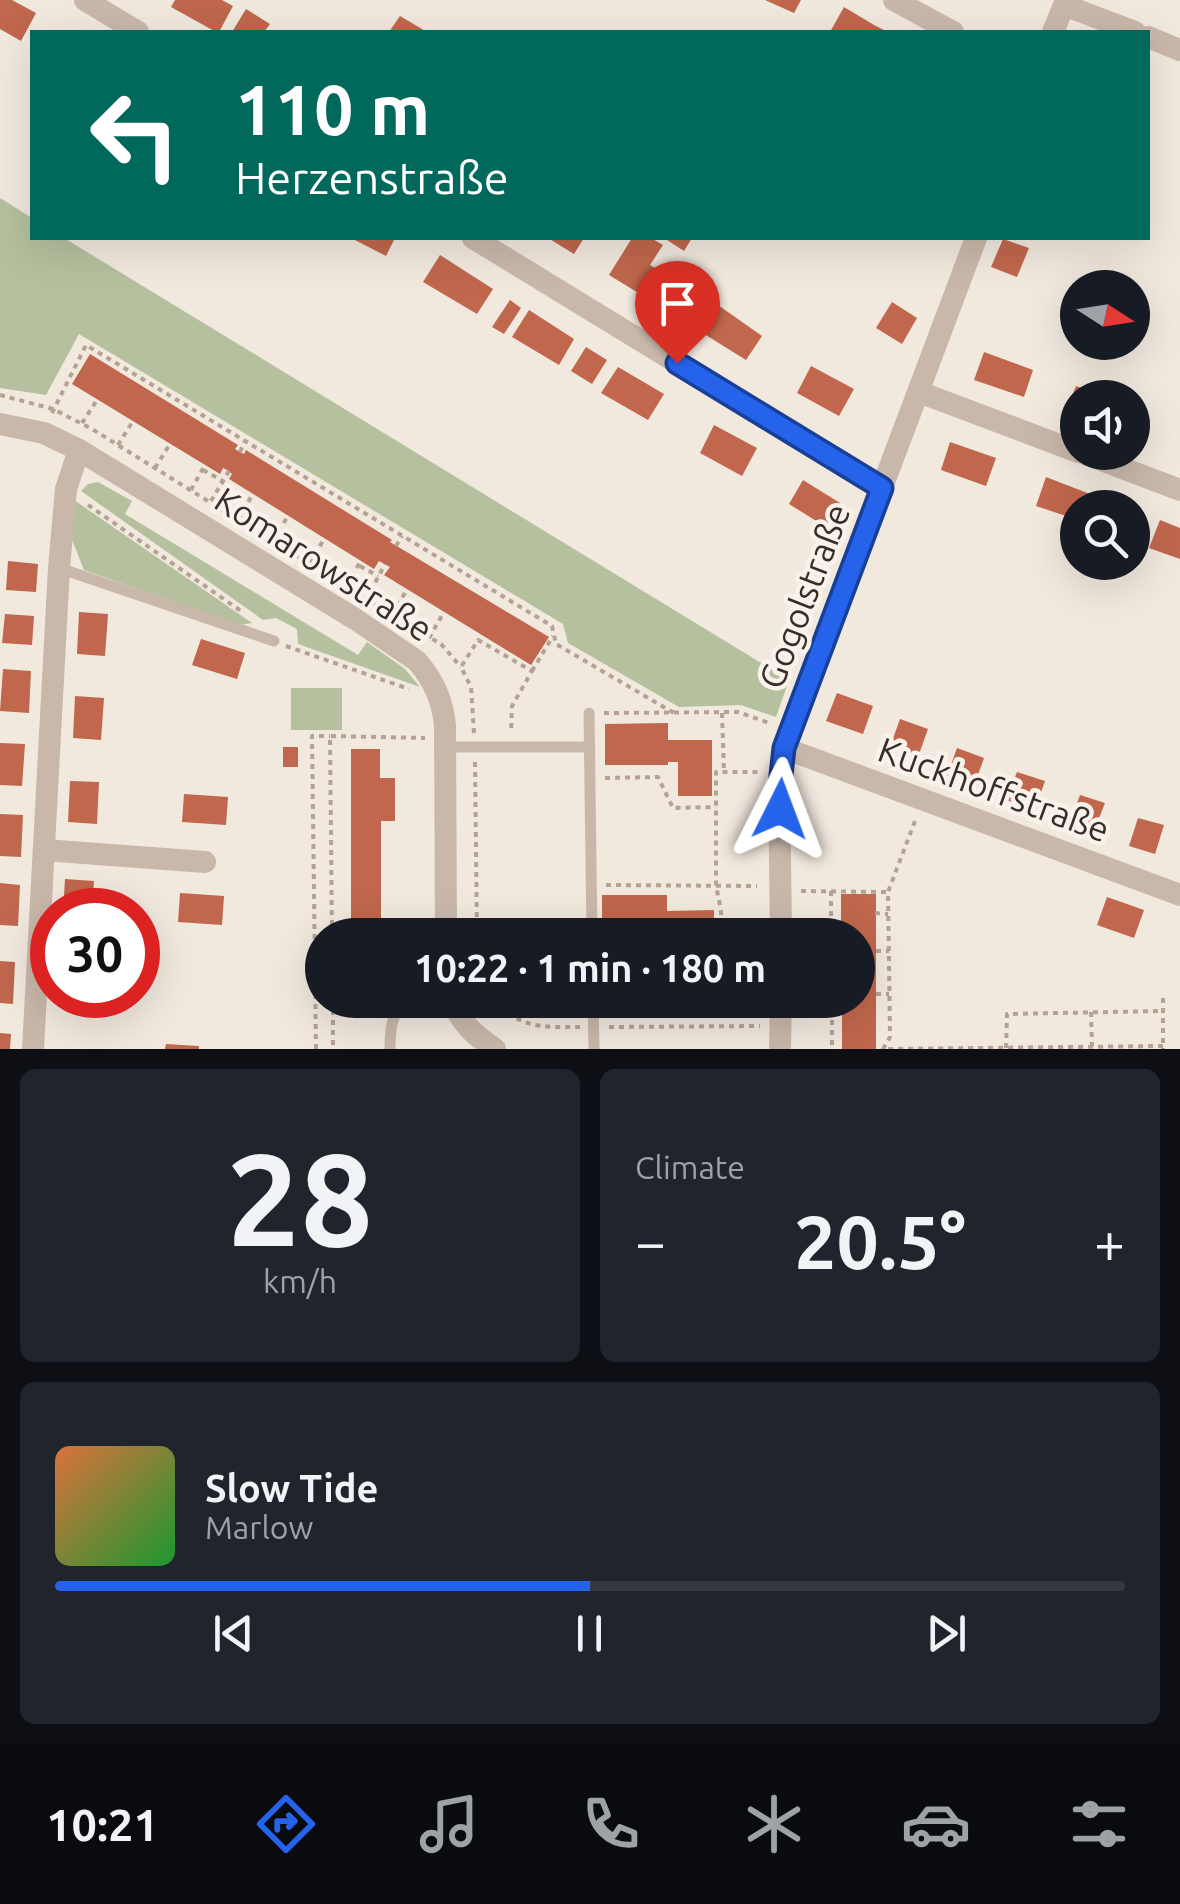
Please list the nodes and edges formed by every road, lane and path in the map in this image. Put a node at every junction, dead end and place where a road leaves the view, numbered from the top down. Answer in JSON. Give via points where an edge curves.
{"nodes":[{"id":1,"x":85,"y":0,"type":"edge"},
{"id":2,"x":894,"y":0,"type":"edge"},
{"id":3,"x":1065,"y":3,"type":"edge"},
{"id":4,"x":135,"y":30,"type":"edge"},
{"id":5,"x":950,"y":30,"type":"edge"},
{"id":6,"x":1054,"y":30,"type":"edge"},
{"id":7,"x":1130,"y":30,"type":"edge"},
{"id":8,"x":1150,"y":38,"type":"edge"},
{"id":9,"x":1180,"y":50,"type":"edge"},
{"id":10,"x":476,"y":240,"type":"edge"},
{"id":11,"x":975,"y":240,"type":"edge"},
{"id":12,"x":918,"y":392,"type":"junction"},
{"id":13,"x":98,"y":400,"type":"dead end"},
{"id":14,"x":133,"y":421,"type":"dead end"},
{"id":15,"x":82,"y":423,"type":"dead end"},
{"id":16,"x":0,"y":424,"type":"edge"},
{"id":17,"x":44,"y":433,"type":"junction"},
{"id":18,"x":246,"y":441,"type":"junction"},
{"id":19,"x":170,"y":444,"type":"dead end"},
{"id":20,"x":118,"y":445,"type":"dead end"},
{"id":21,"x":1060,"y":445,"type":"edge"},
{"id":22,"x":79,"y":450,"type":"junction"},
{"id":23,"x":240,"y":452,"type":"dead end"},
{"id":24,"x":155,"y":468,"type":"dead end"},
{"id":25,"x":1127,"y":470,"type":"edge"},
{"id":26,"x":228,"y":471,"type":"dead end"},
{"id":27,"x":223,"y":481,"type":"junction"},
{"id":28,"x":882,"y":488,"type":"junction"},
{"id":29,"x":66,"y":489,"type":"junction"},
{"id":30,"x":192,"y":490,"type":"dead end"},
{"id":31,"x":1180,"y":490,"type":"edge"},
{"id":32,"x":253,"y":494,"type":"dead end"},
{"id":33,"x":210,"y":502,"type":"dead end"},
{"id":34,"x":288,"y":516,"type":"dead end"},
{"id":35,"x":238,"y":519,"type":"dead end"},
{"id":36,"x":402,"y":536,"type":"junction"},
{"id":37,"x":324,"y":538,"type":"dead end"},
{"id":38,"x":273,"y":540,"type":"dead end"},
{"id":39,"x":396,"y":546,"type":"dead end"},
{"id":40,"x":310,"y":563,"type":"dead end"},
{"id":41,"x":385,"y":564,"type":"dead end"},
{"id":42,"x":59,"y":568,"type":"junction"},
{"id":43,"x":378,"y":576,"type":"junction"},
{"id":44,"x":346,"y":585,"type":"dead end"},
{"id":45,"x":407,"y":590,"type":"dead end"},
{"id":46,"x":367,"y":598,"type":"dead end"},
{"id":47,"x":444,"y":612,"type":"dead end"},
{"id":48,"x":393,"y":615,"type":"dead end"},
{"id":49,"x":554,"y":635,"type":"junction"},
{"id":50,"x":430,"y":638,"type":"dead end"},
{"id":51,"x":274,"y":641,"type":"junction"},
{"id":52,"x":532,"y":671,"type":"dead end"},
{"id":53,"x":442,"y":701,"type":"junction"},
{"id":54,"x":589,"y":713,"type":"joint"},
{"id":55,"x":674,"y":713,"type":"junction"},
{"id":56,"x":722,"y":713,"type":"junction"},
{"id":57,"x":330,"y":736,"type":"junction"},
{"id":58,"x":788,"y":739,"type":"junction"},
{"id":59,"x":445,"y":743,"type":"junction"},
{"id":60,"x":590,"y":747,"type":"junction"},
{"id":61,"x":724,"y":772,"type":"junction"},
{"id":62,"x":781,"y":772,"type":"junction"},
{"id":63,"x":590,"y":778,"type":"junction"},
{"id":64,"x":924,"y":800,"type":"junction"},
{"id":65,"x":716,"y":806,"type":"junction"},
{"id":66,"x":44,"y":850,"type":"junction"},
{"id":67,"x":206,"y":862,"type":"dead end"},
{"id":68,"x":592,"y":884,"type":"junction"},
{"id":69,"x":716,"y":886,"type":"junction"},
{"id":70,"x":781,"y":889,"type":"junction"},
{"id":71,"x":831,"y":892,"type":"junction"},
{"id":72,"x":888,"y":892,"type":"junction"},
{"id":73,"x":1180,"y":895,"type":"edge"},
{"id":74,"x":876,"y":914,"type":"dead end"},
{"id":75,"x":888,"y":914,"type":"junction"},
{"id":76,"x":332,"y":918,"type":"edge"},
{"id":77,"x":446,"y":918,"type":"edge"},
{"id":78,"x":592,"y":918,"type":"edge"},
{"id":79,"x":721,"y":918,"type":"edge"},
{"id":80,"x":781,"y":918,"type":"edge"},
{"id":81,"x":831,"y":918,"type":"edge"},
{"id":82,"x":876,"y":951,"type":"dead end"},
{"id":83,"x":889,"y":951,"type":"junction"},
{"id":84,"x":876,"y":994,"type":"dead end"},
{"id":85,"x":889,"y":994,"type":"junction"},
{"id":86,"x":1162,"y":998,"type":"dead end"},
{"id":87,"x":1162,"y":1011,"type":"junction"},
{"id":88,"x":1091,"y":1012,"type":"junction"},
{"id":89,"x":333,"y":1018,"type":"edge"},
{"id":90,"x":393,"y":1018,"type":"edge"},
{"id":91,"x":460,"y":1018,"type":"edge"},
{"id":92,"x":515,"y":1018,"type":"edge"},
{"id":93,"x":594,"y":1018,"type":"edge"},
{"id":94,"x":832,"y":1018,"type":"edge"},
{"id":95,"x":594,"y":1026,"type":"junction"},
{"id":96,"x":781,"y":1038,"type":"edge"},
{"id":97,"x":1092,"y":1046,"type":"junction"},
{"id":98,"x":1163,"y":1047,"type":"edge"},
{"id":99,"x":1006,"y":1048,"type":"edge"},
{"id":100,"x":33,"y":1049,"type":"edge"},
{"id":101,"x":316,"y":1049,"type":"edge"},
{"id":102,"x":334,"y":1049,"type":"edge"},
{"id":103,"x":390,"y":1049,"type":"edge"},
{"id":104,"x":495,"y":1049,"type":"edge"},
{"id":105,"x":594,"y":1049,"type":"edge"},
{"id":106,"x":832,"y":1049,"type":"edge"}],
"edges":[{"from":1,"to":4,"type":"street"},
{"from":2,"to":5,"type":"street"},
{"from":3,"to":6,"type":"street"},
{"from":3,"to":7,"type":"street"},
{"from":8,"to":9,"type":"street"},
{"from":10,"to":28,"type":"street"},
{"from":11,"to":12,"type":"street","name":"Gogolstraße"},
{"from":12,"to":21,"type":"street"},
{"from":12,"to":28,"type":"street","name":"Gogolstraße"},
{"from":13,"to":15,"type":"path"},
{"from":14,"to":20,"type":"path"},
{"from":16,"to":17,"type":"street","name":"Komarowstraße"},
{"from":17,"to":18,"type":"path","via":[[86,346]]},
{"from":17,"to":22,"type":"street","name":"Komarowstraße"},
{"from":18,"to":23,"type":"path"},
{"from":18,"to":36,"type":"path"},
{"from":19,"to":24,"type":"path"},
{"from":22,"to":29,"type":"street"},
{"from":22,"to":53,"type":"street","name":"Komarowstraße","via":[[403,651],[425,670]]},
{"from":25,"to":31,"type":"street"},
{"from":26,"to":27,"type":"path"},
{"from":27,"to":30,"type":"path","via":[[204,467]]},
{"from":27,"to":33,"type":"path"},
{"from":28,"to":58,"type":"street","name":"Gogolstraße"},
{"from":29,"to":42,"type":"street"},
{"from":29,"to":51,"type":"path","via":[[268,629]]},
{"from":32,"to":35,"type":"path"},
{"from":34,"to":38,"type":"path"},
{"from":36,"to":39,"type":"path"},
{"from":36,"to":49,"type":"path","via":[[552,626]]},
{"from":37,"to":40,"type":"path"},
{"from":41,"to":43,"type":"path"},
{"from":42,"to":51,"type":"lane"},
{"from":42,"to":66,"type":"street"},
{"from":43,"to":44,"type":"path","via":[[360,563]]},
{"from":43,"to":46,"type":"path"},
{"from":45,"to":48,"type":"path"},
{"from":47,"to":50,"type":"path"},
{"from":49,"to":52,"type":"path"},
{"from":49,"to":55,"type":"path","via":[[556,644]]},
{"from":51,"to":53,"type":"path"},
{"from":53,"to":59,"type":"street"},
{"from":54,"to":55,"type":"path"},
{"from":54,"to":60,"type":"lane"},
{"from":55,"to":56,"type":"path"},
{"from":56,"to":58,"type":"path","via":[[738,712]]},
{"from":56,"to":61,"type":"path"},
{"from":57,"to":59,"type":"path"},
{"from":57,"to":76,"type":"path"},
{"from":57,"to":101,"type":"path","via":[[312,736]]},
{"from":58,"to":62,"type":"street","name":"Gogolstraße"},
{"from":58,"to":64,"type":"street","name":"Kuckhoffstraße"},
{"from":59,"to":60,"type":"lane"},
{"from":59,"to":77,"type":"street"},
{"from":60,"to":63,"type":"lane"},
{"from":61,"to":62,"type":"path"},
{"from":61,"to":65,"type":"path","via":[[714,772]]},
{"from":62,"to":70,"type":"street","name":"Gogolstraße"},
{"from":63,"to":65,"type":"path","via":[[658,778],[673,808]]},
{"from":63,"to":68,"type":"lane"},
{"from":64,"to":72,"type":"path"},
{"from":64,"to":73,"type":"street","name":"Kuckhoffstraße"},
{"from":65,"to":69,"type":"path"},
{"from":66,"to":67,"type":"street"},
{"from":66,"to":100,"type":"street"},
{"from":68,"to":69,"type":"path"},
{"from":68,"to":78,"type":"lane"},
{"from":69,"to":70,"type":"path"},
{"from":69,"to":79,"type":"path"},
{"from":70,"to":71,"type":"path"},
{"from":70,"to":80,"type":"street","name":"Gogolstraße"},
{"from":71,"to":72,"type":"path"},
{"from":71,"to":81,"type":"path"},
{"from":72,"to":75,"type":"path"},
{"from":74,"to":75,"type":"path"},
{"from":75,"to":83,"type":"path"},
{"from":82,"to":83,"type":"path"},
{"from":83,"to":85,"type":"path"},
{"from":84,"to":85,"type":"path"},
{"from":85,"to":99,"type":"path","via":[[890,1037],[882,1049]]},
{"from":86,"to":87,"type":"path"},
{"from":87,"to":88,"type":"path"},
{"from":87,"to":98,"type":"path"},
{"from":88,"to":97,"type":"path"},
{"from":88,"to":99,"type":"path","via":[[1007,1014]]},
{"from":89,"to":102,"type":"path"},
{"from":90,"to":103,"type":"lane"},
{"from":91,"to":104,"type":"street"},
{"from":92,"to":95,"type":"path","via":[[540,1027]]},
{"from":93,"to":95,"type":"lane"},
{"from":94,"to":106,"type":"path"},
{"from":95,"to":96,"type":"path"},
{"from":95,"to":105,"type":"lane"},
{"from":97,"to":98,"type":"path"},
{"from":97,"to":99,"type":"path"}]}
